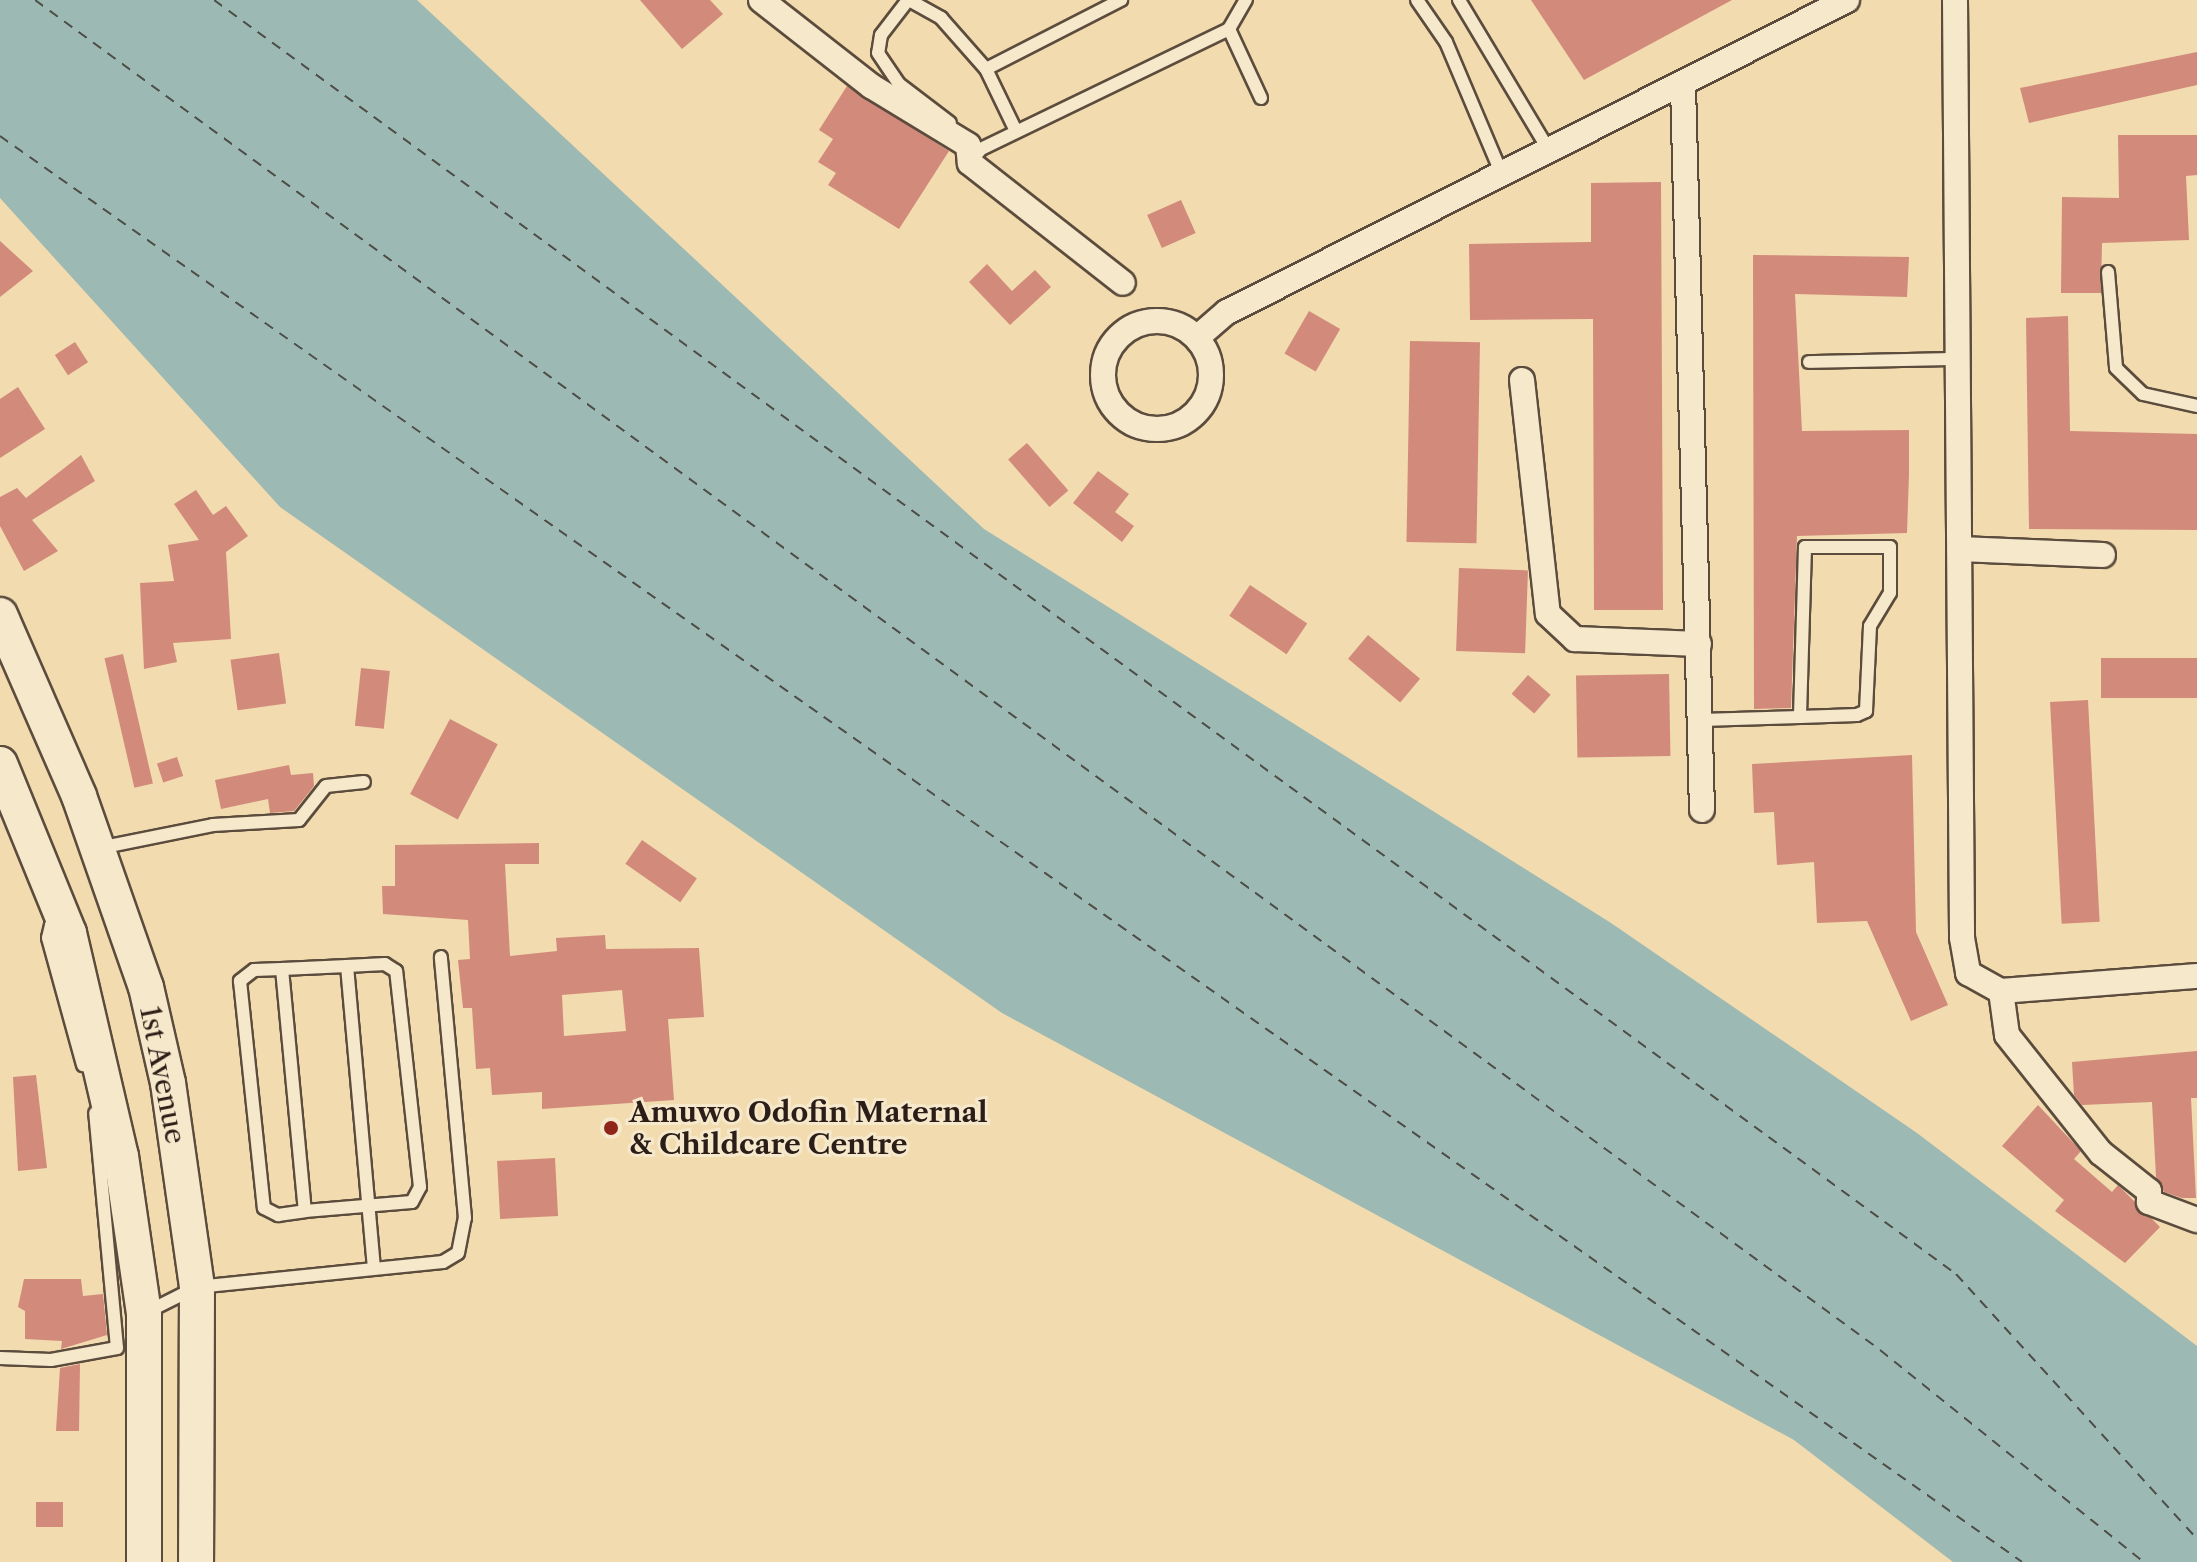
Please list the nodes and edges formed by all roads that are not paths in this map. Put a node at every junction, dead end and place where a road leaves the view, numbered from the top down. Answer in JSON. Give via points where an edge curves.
{"nodes":[{"id":1,"x":761,"y":0,"type":"edge"},
{"id":2,"x":908,"y":0,"type":"edge"},
{"id":3,"x":1121,"y":0,"type":"edge"},
{"id":4,"x":1246,"y":0,"type":"edge"},
{"id":5,"x":1417,"y":0,"type":"edge"},
{"id":6,"x":1459,"y":0,"type":"edge"},
{"id":7,"x":1955,"y":0,"type":"edge"},
{"id":8,"x":1838,"y":2,"type":"edge"},
{"id":9,"x":1229,"y":29,"type":"junction"},
{"id":10,"x":986,"y":69,"type":"junction"},
{"id":11,"x":1683,"y":85,"type":"junction"},
{"id":12,"x":1261,"y":98,"type":"dead end"},
{"id":13,"x":1016,"y":131,"type":"junction"},
{"id":14,"x":1552,"y":154,"type":"junction"},
{"id":15,"x":976,"y":156,"type":"junction"},
{"id":16,"x":1503,"y":177,"type":"junction"},
{"id":17,"x":2108,"y":272,"type":"dead end"},
{"id":18,"x":1123,"y":283,"type":"dead end"},
{"id":19,"x":1199,"y":336,"type":"junction"},
{"id":20,"x":1958,"y":359,"type":"junction"},
{"id":21,"x":1809,"y":362,"type":"dead end"},
{"id":22,"x":1522,"y":380,"type":"dead end"},
{"id":23,"x":2197,"y":406,"type":"edge"},
{"id":24,"x":1960,"y":549,"type":"junction"},
{"id":25,"x":2103,"y":555,"type":"dead end"},
{"id":26,"x":0,"y":615,"type":"edge"},
{"id":27,"x":1699,"y":644,"type":"junction"},
{"id":28,"x":1800,"y":717,"type":"junction"},
{"id":29,"x":1701,"y":720,"type":"junction"},
{"id":30,"x":0,"y":764,"type":"edge"},
{"id":31,"x":364,"y":782,"type":"dead end"},
{"id":32,"x":1702,"y":810,"type":"dead end"},
{"id":33,"x":96,"y":849,"type":"junction"},
{"id":34,"x":69,"y":933,"type":"junction"},
{"id":35,"x":441,"y":957,"type":"dead end"},
{"id":36,"x":347,"y":966,"type":"junction"},
{"id":37,"x":282,"y":969,"type":"junction"},
{"id":38,"x":2197,"y":976,"type":"edge"},
{"id":39,"x":2001,"y":991,"type":"junction"},
{"id":40,"x":370,"y":1208,"type":"junction"},
{"id":41,"x":305,"y":1211,"type":"junction"},
{"id":42,"x":2197,"y":1220,"type":"edge"},
{"id":43,"x":374,"y":1266,"type":"junction"},
{"id":44,"x":197,"y":1287,"type":"junction"},
{"id":45,"x":144,"y":1314,"type":"junction"},
{"id":46,"x":0,"y":1358,"type":"edge"},
{"id":47,"x":144,"y":1562,"type":"edge"},
{"id":48,"x":196,"y":1562,"type":"edge"}],
"edges":[{"from":1,"to":15,"type":"street","via":[[871,86],[968,145]]},
{"from":2,"to":10,"type":"lane","via":[[941,18]]},
{"from":2,"to":15,"type":"lane","via":[[881,35],[878,53],[899,84]]},
{"from":3,"to":10,"type":"lane"},
{"from":4,"to":9,"type":"lane"},
{"from":5,"to":16,"type":"lane","via":[[1446,42]]},
{"from":6,"to":14,"type":"lane"},
{"from":7,"to":20,"type":"street"},
{"from":8,"to":11,"type":"street"},
{"from":9,"to":12,"type":"lane"},
{"from":9,"to":13,"type":"lane"},
{"from":10,"to":13,"type":"lane"},
{"from":11,"to":14,"type":"street"},
{"from":11,"to":27,"type":"street"},
{"from":13,"to":15,"type":"lane"},
{"from":14,"to":16,"type":"street"},
{"from":15,"to":18,"type":"street"},
{"from":16,"to":19,"type":"street","via":[[1227,312]]},
{"from":17,"to":23,"type":"lane","via":[[2116,368],[2143,394]]},
{"from":19,"to":19,"type":"street","via":[[1159,318],[1118,332],[1099,372],[1115,413],[1154,431],[1196,416],[1214,377]]},
{"from":20,"to":21,"type":"lane"},
{"from":20,"to":24,"type":"street"},
{"from":22,"to":27,"type":"street","via":[[1548,614],[1575,639]]},
{"from":24,"to":25,"type":"street"},
{"from":24,"to":39,"type":"street","via":[[1962,938],[1968,973]]},
{"from":26,"to":33,"type":"main road","name":"1st Avenue"},
{"from":27,"to":29,"type":"street"},
{"from":28,"to":28,"type":"lane","via":[[1805,547],[1890,547],[1890,593],[1870,626],[1871,704],[1857,715]]},
{"from":28,"to":29,"type":"lane"},
{"from":29,"to":32,"type":"street"},
{"from":30,"to":34,"type":"main road","name":"1st Avenue"},
{"from":31,"to":33,"type":"lane","via":[[326,786],[299,820],[213,825]]},
{"from":33,"to":44,"type":"main road","name":"1st Avenue","via":[[162,1056]]},
{"from":34,"to":45,"type":"main road","name":"1st Avenue","via":[[96,1030]]},
{"from":34,"to":46,"type":"lane","via":[[51,925],[48,938],[95,1113],[117,1348],[51,1360]]},
{"from":35,"to":43,"type":"lane","via":[[465,1218],[458,1253],[443,1262]]},
{"from":36,"to":37,"type":"lane"},
{"from":36,"to":40,"type":"lane"},
{"from":36,"to":40,"type":"lane","via":[[385,964],[396,971],[420,1187],[412,1202]]},
{"from":37,"to":41,"type":"lane"},
{"from":37,"to":41,"type":"lane","via":[[254,970],[240,981],[264,1208],[278,1215]]},
{"from":38,"to":39,"type":"street"},
{"from":39,"to":42,"type":"street","via":[[2007,1035],[2101,1153],[2149,1191],[2149,1202]]},
{"from":40,"to":41,"type":"lane"},
{"from":40,"to":43,"type":"lane"},
{"from":43,"to":44,"type":"lane"},
{"from":44,"to":45,"type":"lane"},
{"from":44,"to":48,"type":"main road","name":"1st Avenue"},
{"from":45,"to":47,"type":"main road","name":"1st Avenue"}]}
